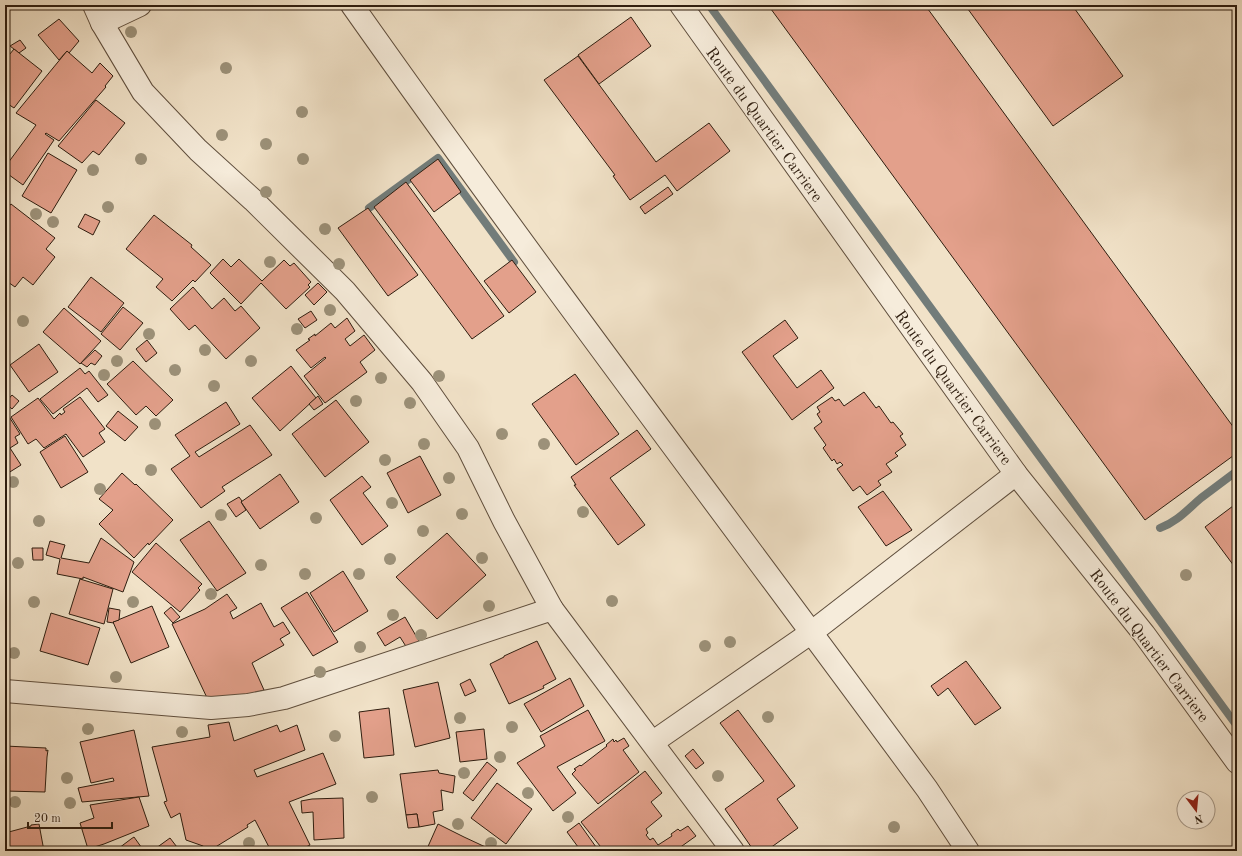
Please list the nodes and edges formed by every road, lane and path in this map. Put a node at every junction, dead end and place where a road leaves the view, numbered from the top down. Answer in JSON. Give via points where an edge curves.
{"nodes":[{"id":1,"x":140,"y":5,"type":"edge"},
{"id":2,"x":352,"y":5,"type":"edge"},
{"id":3,"x":681,"y":5,"type":"edge"},
{"id":4,"x":98,"y":14,"type":"edge"},
{"id":5,"x":1016,"y":474,"type":"junction"},
{"id":6,"x":552,"y":609,"type":"junction"},
{"id":7,"x":812,"y":632,"type":"junction"},
{"id":8,"x":5,"y":691,"type":"edge"},
{"id":9,"x":653,"y":742,"type":"junction"},
{"id":10,"x":1237,"y":762,"type":"edge"},
{"id":11,"x":733,"y":851,"type":"edge"},
{"id":12,"x":968,"y":851,"type":"edge"}],
"edges":[{"from":1,"to":4,"type":"street"},
{"from":2,"to":7,"type":"street","via":[[578,319]]},
{"from":3,"to":5,"type":"street","name":"Route du Quartier Carriere"},
{"from":4,"to":6,"type":"street","via":[[143,92],[198,150],[345,291],[422,382],[468,448]]},
{"from":5,"to":7,"type":"street"},
{"from":5,"to":10,"type":"street","name":"Route du Quartier Carriere","via":[[1144,634]]},
{"from":6,"to":8,"type":"street","via":[[284,698],[248,705],[211,708]]},
{"from":6,"to":9,"type":"street"},
{"from":7,"to":9,"type":"street"},
{"from":7,"to":12,"type":"street","via":[[927,789]]},
{"from":9,"to":11,"type":"street"}]}
